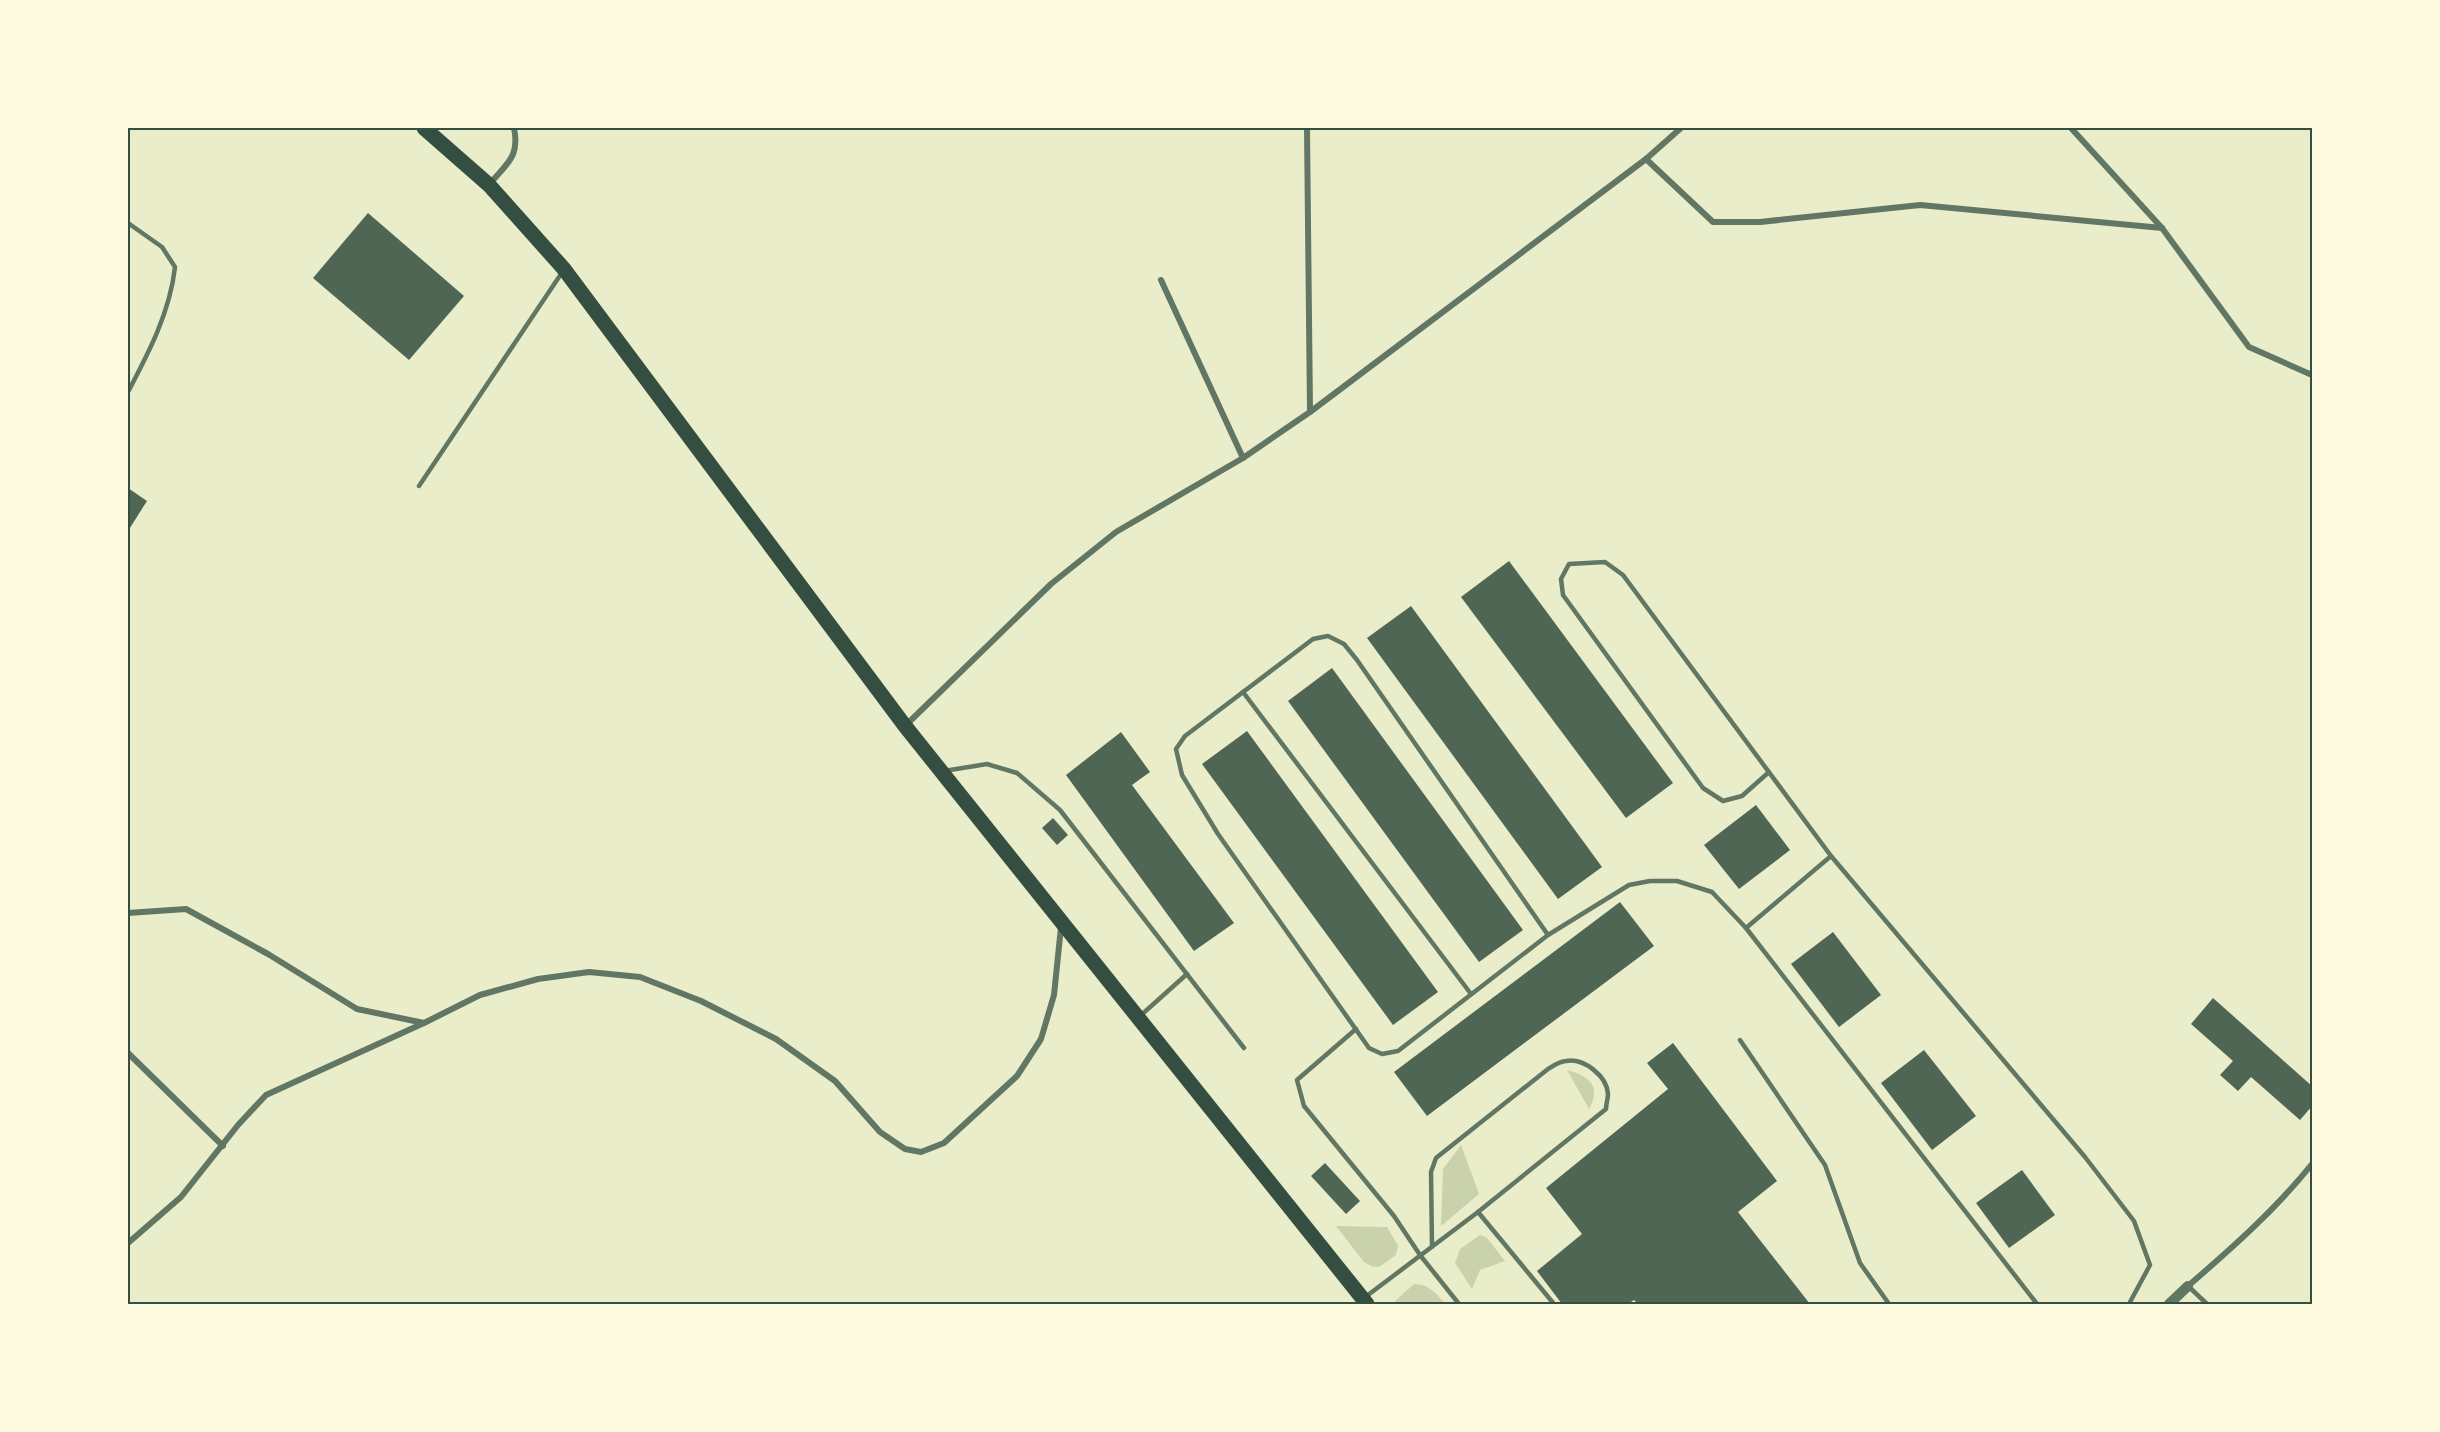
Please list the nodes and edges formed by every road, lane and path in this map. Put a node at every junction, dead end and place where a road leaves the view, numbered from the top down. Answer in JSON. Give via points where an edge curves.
{"nodes":[{"id":1,"x":424,"y":128,"type":"edge"},
{"id":2,"x":514,"y":128,"type":"edge"},
{"id":3,"x":1307,"y":128,"type":"edge"},
{"id":4,"x":1681,"y":128,"type":"edge"},
{"id":5,"x":2071,"y":128,"type":"edge"},
{"id":6,"x":1646,"y":159,"type":"junction"},
{"id":7,"x":489,"y":185,"type":"junction"},
{"id":8,"x":128,"y":223,"type":"edge"},
{"id":9,"x":2162,"y":228,"type":"junction"},
{"id":10,"x":564,"y":269,"type":"junction"},
{"id":11,"x":1161,"y":280,"type":"dead end"},
{"id":12,"x":2313,"y":375,"type":"edge"},
{"id":13,"x":128,"y":392,"type":"edge"},
{"id":14,"x":1310,"y":412,"type":"junction"},
{"id":15,"x":1244,"y":458,"type":"junction"},
{"id":16,"x":419,"y":486,"type":"dead end"},
{"id":17,"x":1243,"y":692,"type":"junction"},
{"id":18,"x":905,"y":726,"type":"junction"},
{"id":19,"x":944,"y":771,"type":"junction"},
{"id":20,"x":1769,"y":772,"type":"junction"},
{"id":21,"x":1831,"y":856,"type":"junction"},
{"id":22,"x":128,"y":913,"type":"edge"},
{"id":23,"x":1062,"y":924,"type":"junction"},
{"id":24,"x":1746,"y":928,"type":"junction"},
{"id":25,"x":1548,"y":935,"type":"junction"},
{"id":26,"x":1187,"y":974,"type":"junction"},
{"id":27,"x":1471,"y":994,"type":"junction"},
{"id":28,"x":1137,"y":1018,"type":"junction"},
{"id":29,"x":424,"y":1023,"type":"junction"},
{"id":30,"x":1356,"y":1029,"type":"junction"},
{"id":31,"x":1740,"y":1040,"type":"dead end"},
{"id":32,"x":1244,"y":1048,"type":"dead end"},
{"id":33,"x":128,"y":1053,"type":"edge"},
{"id":34,"x":223,"y":1146,"type":"junction"},
{"id":35,"x":2313,"y":1164,"type":"edge"},
{"id":36,"x":1478,"y":1212,"type":"junction"},
{"id":37,"x":128,"y":1243,"type":"edge"},
{"id":38,"x":1432,"y":1247,"type":"junction"},
{"id":39,"x":1420,"y":1255,"type":"junction"},
{"id":40,"x":2188,"y":1287,"type":"junction"},
{"id":41,"x":1365,"y":1302,"type":"edge"},
{"id":42,"x":1459,"y":1305,"type":"edge"},
{"id":43,"x":1554,"y":1305,"type":"edge"},
{"id":44,"x":1889,"y":1305,"type":"edge"},
{"id":45,"x":2037,"y":1305,"type":"edge"},
{"id":46,"x":2129,"y":1305,"type":"edge"},
{"id":47,"x":2169,"y":1305,"type":"edge"},
{"id":48,"x":2207,"y":1305,"type":"edge"}],
"edges":[{"from":1,"to":7,"type":"main road"},
{"from":2,"to":7,"type":"street","via":[[517,144],[513,156]]},
{"from":3,"to":14,"type":"street"},
{"from":4,"to":6,"type":"street"},
{"from":5,"to":9,"type":"street"},
{"from":6,"to":9,"type":"street","via":[[1713,222],[1760,222],[1920,205]]},
{"from":6,"to":14,"type":"street"},
{"from":7,"to":10,"type":"main road"},
{"from":8,"to":13,"type":"lane","via":[[162,247],[175,267],[173,291],[150,350]]},
{"from":9,"to":12,"type":"street","via":[[2250,347]]},
{"from":10,"to":16,"type":"lane"},
{"from":10,"to":18,"type":"main road"},
{"from":11,"to":15,"type":"street"},
{"from":14,"to":15,"type":"street"},
{"from":15,"to":18,"type":"street","via":[[1116,532],[1060,576]]},
{"from":17,"to":25,"type":"lane","via":[[1313,639],[1328,636],[1344,644]]},
{"from":17,"to":27,"type":"lane"},
{"from":17,"to":30,"type":"lane","via":[[1185,736],[1176,749],[1182,775],[1218,834]]},
{"from":18,"to":19,"type":"main road"},
{"from":19,"to":23,"type":"main road"},
{"from":19,"to":26,"type":"lane","via":[[987,764],[1017,773],[1060,810]]},
{"from":20,"to":20,"type":"lane","via":[[1623,575],[1605,562],[1569,564],[1561,579],[1563,595],[1703,788],[1723,801],[1742,796]]},
{"from":20,"to":21,"type":"lane"},
{"from":21,"to":24,"type":"lane"},
{"from":21,"to":46,"type":"lane","via":[[2085,1157],[2134,1221],[2150,1265]]},
{"from":22,"to":29,"type":"street","via":[[186,909],[357,1009]]},
{"from":23,"to":28,"type":"main road"},
{"from":23,"to":29,"type":"street","via":[[1054,995],[1041,1039],[1017,1076],[944,1143],[921,1152],[905,1149],[880,1132],[835,1081],[776,1039],[701,1001],[640,977],[589,972],[538,979],[480,995]]},
{"from":24,"to":25,"type":"lane","via":[[1712,892],[1677,881],[1650,881],[1629,885]]},
{"from":24,"to":45,"type":"lane"},
{"from":25,"to":27,"type":"lane"},
{"from":26,"to":28,"type":"lane"},
{"from":26,"to":32,"type":"lane"},
{"from":27,"to":30,"type":"lane","via":[[1398,1051],[1382,1054],[1369,1048]]},
{"from":28,"to":41,"type":"main road"},
{"from":29,"to":34,"type":"street","via":[[266,1095]]},
{"from":30,"to":39,"type":"lane","via":[[1297,1080],[1304,1106],[1394,1216]]},
{"from":31,"to":44,"type":"lane","via":[[1825,1166],[1860,1263]]},
{"from":33,"to":34,"type":"street"},
{"from":34,"to":37,"type":"street","via":[[181,1197]]},
{"from":35,"to":40,"type":"street","via":[[2292,1190]]},
{"from":36,"to":38,"type":"lane"},
{"from":36,"to":38,"type":"lane","via":[[1606,1109],[1608,1093],[1603,1079],[1593,1069],[1565,1060],[1548,1069],[1436,1158],[1431,1172]]},
{"from":36,"to":43,"type":"lane"},
{"from":38,"to":39,"type":"lane"},
{"from":39,"to":41,"type":"lane"},
{"from":39,"to":42,"type":"lane"},
{"from":40,"to":47,"type":"street"},
{"from":40,"to":48,"type":"lane"}]}
